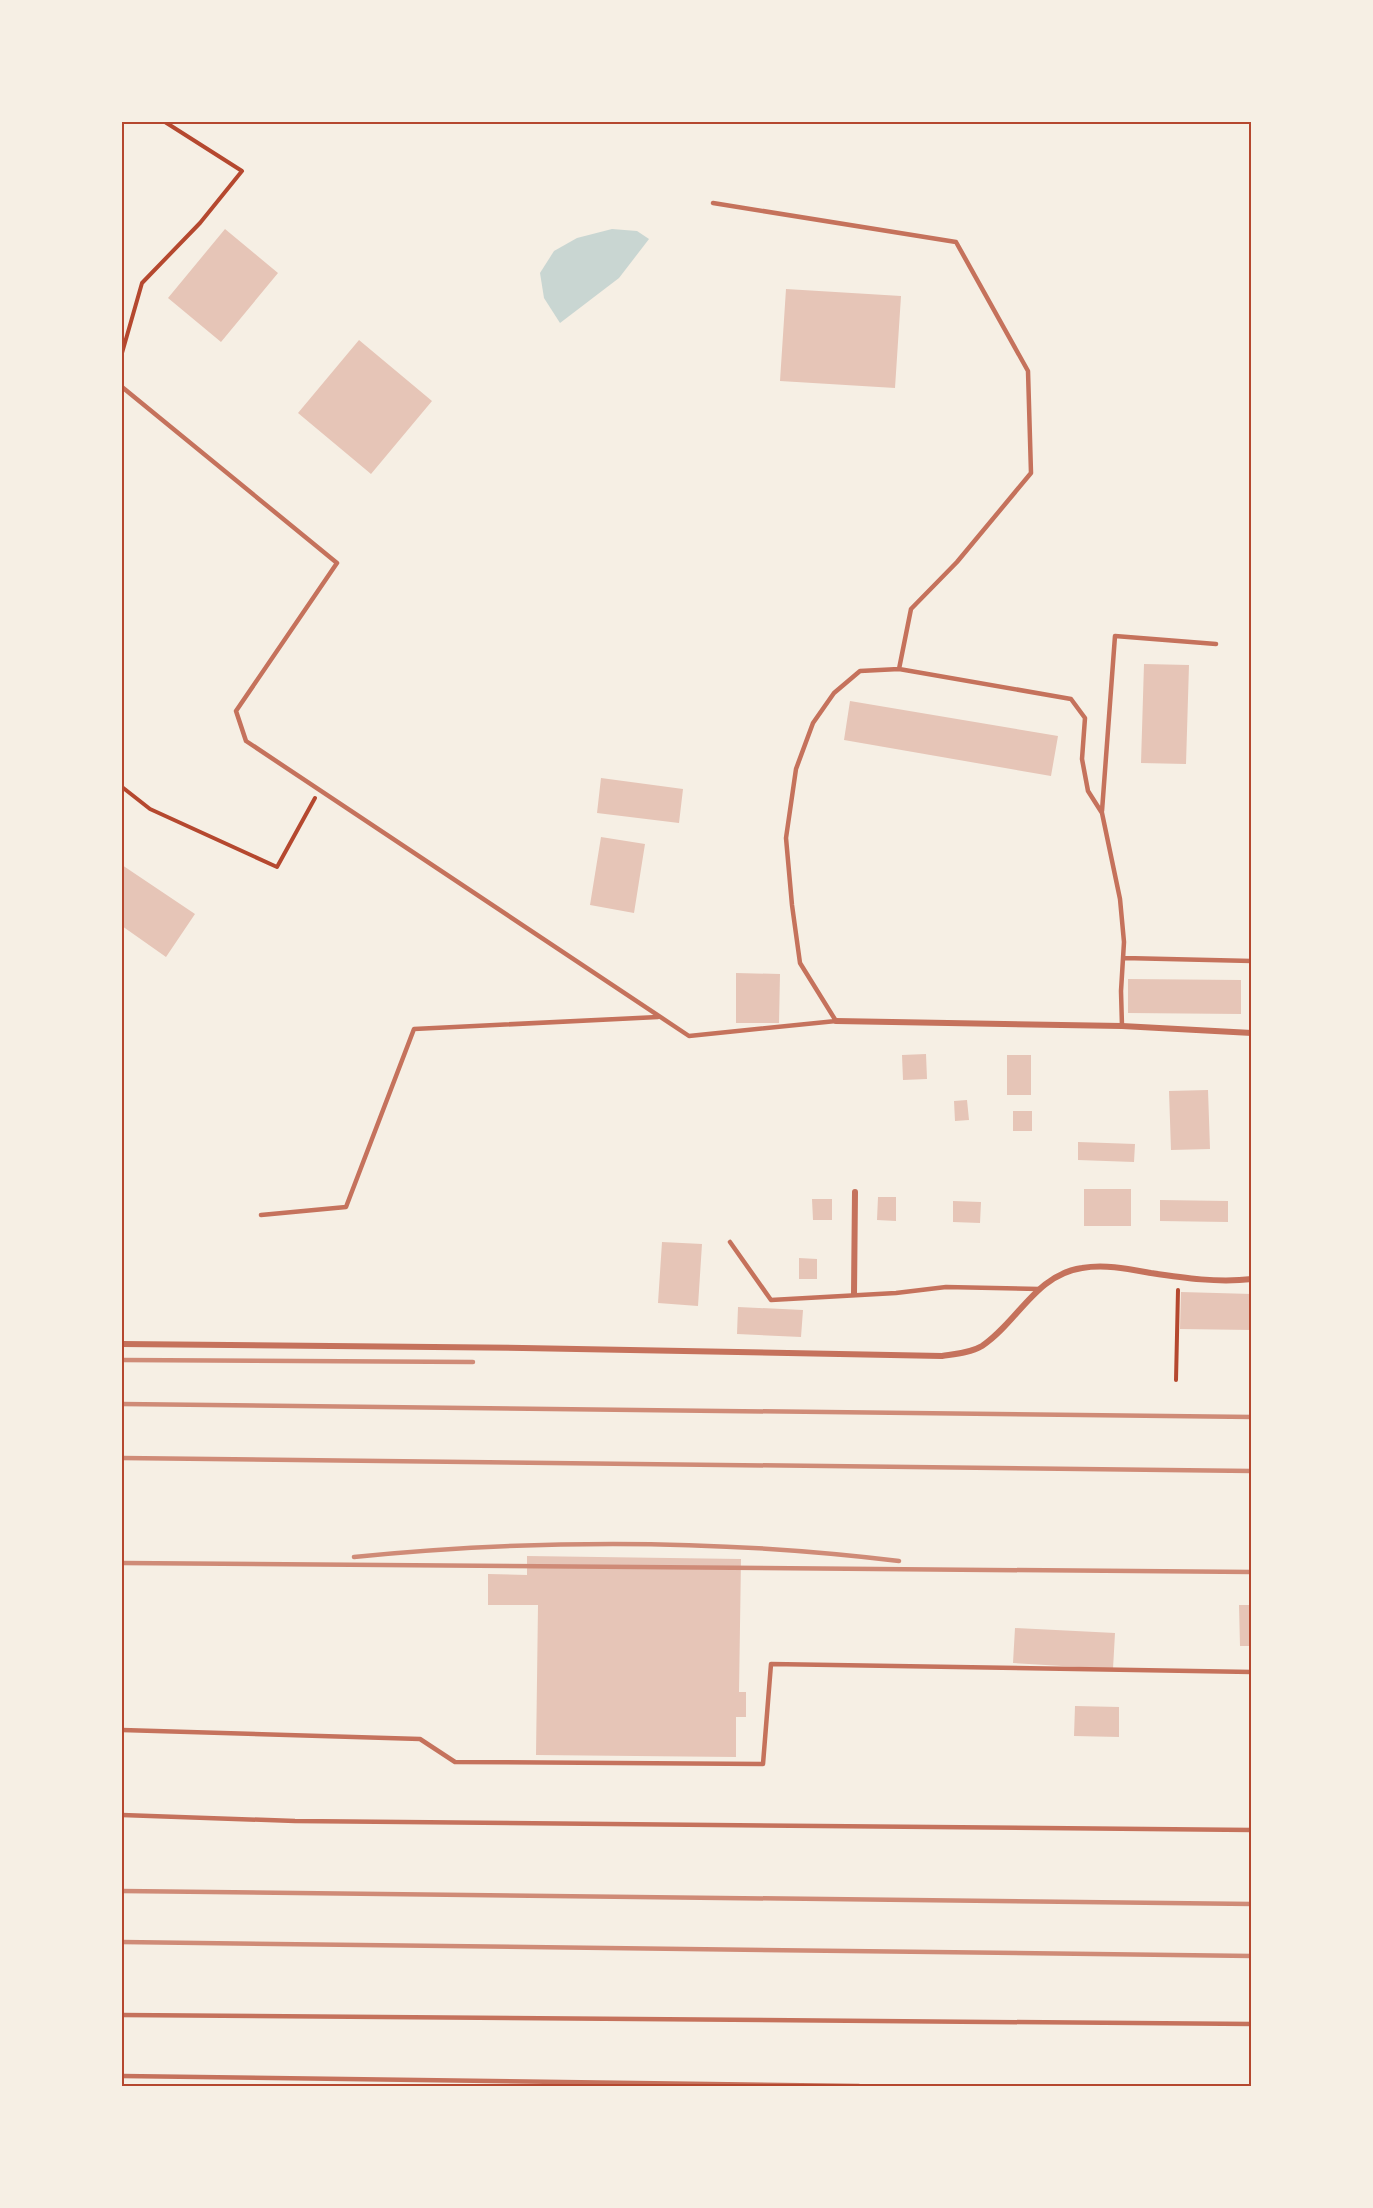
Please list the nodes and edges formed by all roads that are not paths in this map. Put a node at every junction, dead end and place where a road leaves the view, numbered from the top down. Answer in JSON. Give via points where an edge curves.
{"nodes":[{"id":1,"x":713,"y":203,"type":"dead end"},
{"id":2,"x":122,"y":387,"type":"edge"},
{"id":3,"x":1216,"y":644,"type":"dead end"},
{"id":4,"x":899,"y":669,"type":"junction"},
{"id":5,"x":1102,"y":813,"type":"junction"},
{"id":6,"x":1124,"y":958,"type":"junction"},
{"id":7,"x":1251,"y":961,"type":"edge"},
{"id":8,"x":660,"y":1016,"type":"junction"},
{"id":9,"x":836,"y":1021,"type":"junction"},
{"id":10,"x":1122,"y":1026,"type":"junction"},
{"id":11,"x":1251,"y":1033,"type":"edge"},
{"id":12,"x":855,"y":1192,"type":"dead end"},
{"id":13,"x":261,"y":1215,"type":"dead end"},
{"id":14,"x":730,"y":1242,"type":"dead end"},
{"id":15,"x":1251,"y":1279,"type":"edge"},
{"id":16,"x":1039,"y":1289,"type":"junction"},
{"id":17,"x":854,"y":1294,"type":"junction"},
{"id":18,"x":122,"y":1344,"type":"edge"},
{"id":19,"x":1251,"y":1672,"type":"edge"},
{"id":20,"x":122,"y":1730,"type":"edge"},
{"id":21,"x":122,"y":1815,"type":"edge"},
{"id":22,"x":1251,"y":1830,"type":"edge"},
{"id":23,"x":122,"y":2015,"type":"edge"},
{"id":24,"x":1251,"y":2024,"type":"edge"},
{"id":25,"x":122,"y":2076,"type":"edge"},
{"id":26,"x":859,"y":2086,"type":"edge"}],
"edges":[{"from":1,"to":4,"type":"lane","via":[[956,242],[1028,371],[1031,473],[957,562],[911,609]]},
{"from":2,"to":8,"type":"lane","via":[[337,563],[236,711],[246,741]]},
{"from":3,"to":5,"type":"lane","via":[[1115,636]]},
{"from":4,"to":5,"type":"lane","via":[[1071,699],[1085,718],[1082,759],[1088,791]]},
{"from":4,"to":9,"type":"lane","via":[[860,671],[834,693],[813,723],[796,769],[786,838],[800,963]]},
{"from":5,"to":6,"type":"lane","via":[[1120,899]]},
{"from":6,"to":7,"type":"lane"},
{"from":6,"to":10,"type":"lane"},
{"from":8,"to":9,"type":"lane","via":[[688,1036]]},
{"from":8,"to":13,"type":"lane","via":[[414,1029],[346,1207]]},
{"from":9,"to":10,"type":"street"},
{"from":10,"to":11,"type":"street"},
{"from":12,"to":17,"type":"street"},
{"from":14,"to":17,"type":"lane","via":[[771,1300]]},
{"from":15,"to":16,"type":"street","via":[[1234,1281],[1082,1268]]},
{"from":16,"to":17,"type":"lane","via":[[946,1287]]},
{"from":16,"to":18,"type":"street","via":[[981,1346],[942,1356]]},
{"from":19,"to":20,"type":"lane","via":[[771,1664],[763,1764],[455,1762],[420,1739]]},
{"from":21,"to":22,"type":"lane","via":[[295,1821]]},
{"from":23,"to":24,"type":"lane"},
{"from":25,"to":26,"type":"lane"}]}
